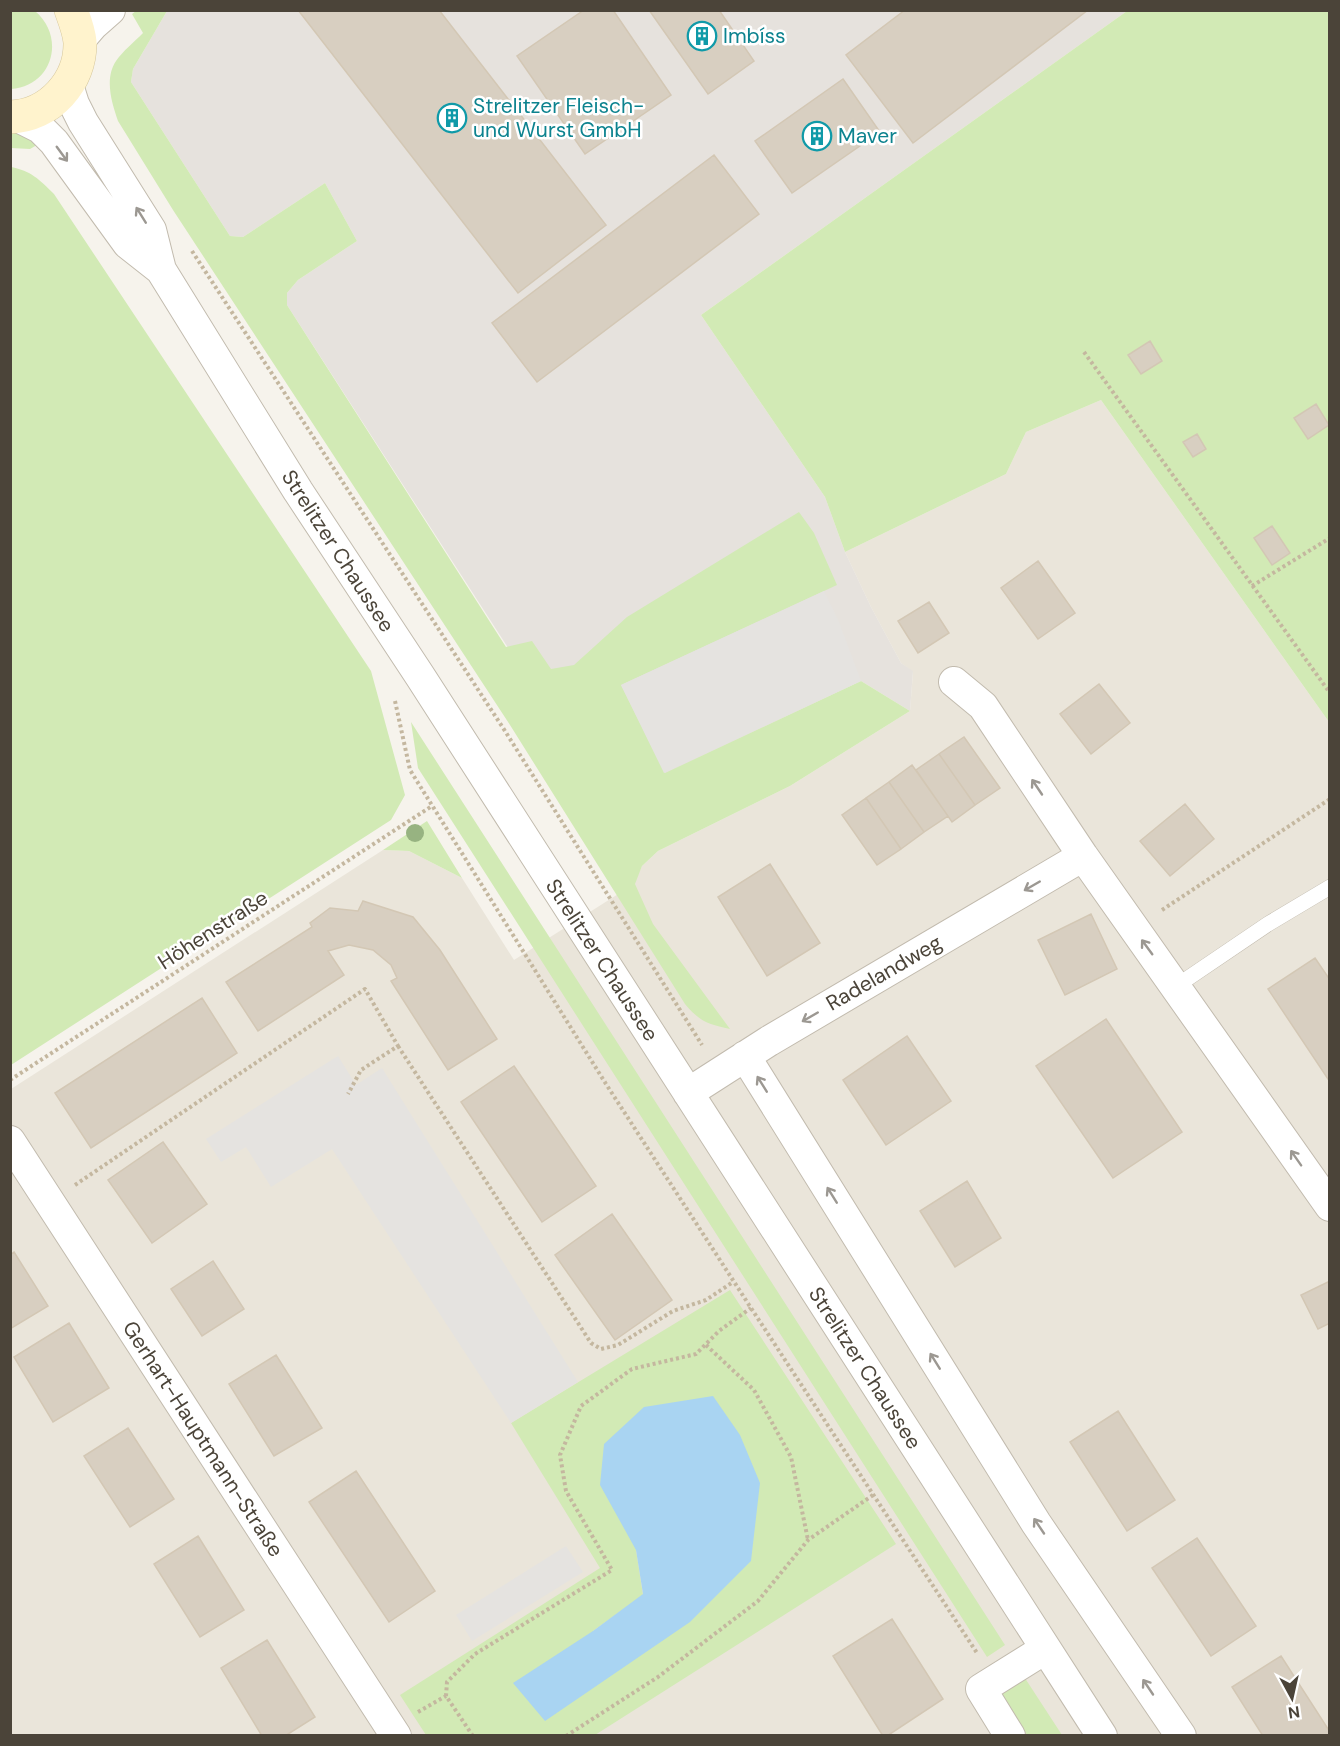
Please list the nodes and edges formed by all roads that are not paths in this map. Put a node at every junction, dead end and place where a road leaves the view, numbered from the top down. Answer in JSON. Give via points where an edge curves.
{"nodes":[{"id":1,"x":110,"y":10,"type":"edge"},
{"id":2,"x":76,"y":25,"type":"edge"},
{"id":3,"x":68,"y":85,"type":"junction"},
{"id":4,"x":14,"y":117,"type":"edge"},
{"id":5,"x":160,"y":270,"type":"junction"},
{"id":6,"x":954,"y":682,"type":"dead end"},
{"id":7,"x":1083,"y":856,"type":"junction"},
{"id":8,"x":1329,"y":887,"type":"edge"},
{"id":9,"x":1175,"y":987,"type":"junction"},
{"id":10,"x":745,"y":1056,"type":"junction"},
{"id":11,"x":688,"y":1093,"type":"junction"},
{"id":12,"x":10,"y":1141,"type":"edge"},
{"id":13,"x":1329,"y":1206,"type":"edge"},
{"id":14,"x":1045,"y":1649,"type":"junction"},
{"id":15,"x":396,"y":1736,"type":"edge"},
{"id":16,"x":1010,"y":1736,"type":"edge"},
{"id":17,"x":1102,"y":1736,"type":"edge"},
{"id":18,"x":1181,"y":1736,"type":"edge"}],
"edges":[{"from":1,"to":2,"type":"street","via":[[93,25]]},
{"from":2,"to":3,"type":"main road","name":"Strelitzer Chaussee","via":[[78,63]]},
{"from":3,"to":4,"type":"main road","name":"Strelitzer Chaussee","via":[[46,106]]},
{"from":5,"to":3,"type":"street","name":"Strelitzer Chaussee","one_way":true,"via":[[151,230],[82,122]]},
{"from":4,"to":5,"type":"street","name":"Strelitzer Chaussee","one_way":true,"via":[[40,128],[54,142],[128,244]]},
{"from":5,"to":11,"type":"street","name":"Strelitzer Chaussee","via":[[298,491]]},
{"from":7,"to":6,"type":"street","one_way":true,"via":[[983,706]]},
{"from":9,"to":7,"type":"street","one_way":true},
{"from":7,"to":10,"type":"street","name":"Radelandweg","one_way":true},
{"from":8,"to":9,"type":"lane"},
{"from":13,"to":9,"type":"street","one_way":true},
{"from":10,"to":11,"type":"street","name":"Radelandweg"},
{"from":18,"to":10,"type":"street","one_way":true,"via":[[1036,1523]]},
{"from":11,"to":14,"type":"street","name":"Strelitzer Chaussee"},
{"from":12,"to":15,"type":"street","name":"Gerhart-Hauptmann-Straße"},
{"from":14,"to":16,"type":"street","via":[[981,1689]]},
{"from":14,"to":17,"type":"street","name":"Strelitzer Chaussee"}]}
